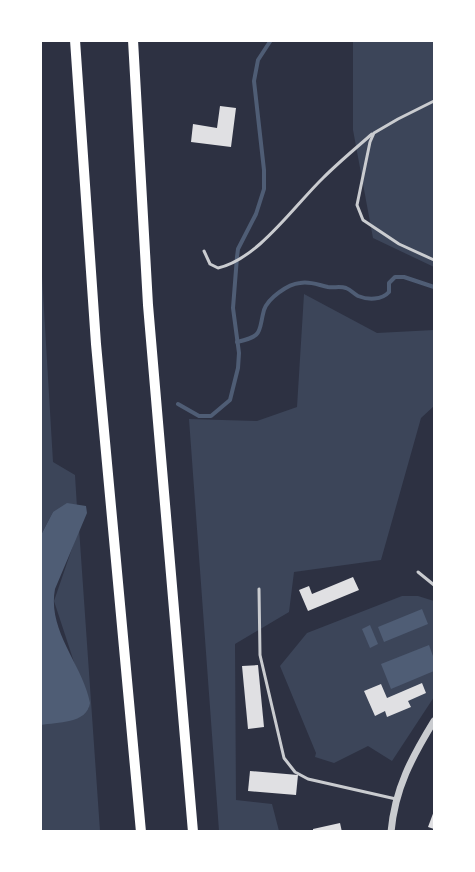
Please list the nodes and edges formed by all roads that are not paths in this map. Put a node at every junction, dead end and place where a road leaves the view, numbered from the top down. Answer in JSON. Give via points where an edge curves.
{"nodes":[{"id":1,"x":75,"y":40,"type":"edge"},
{"id":2,"x":134,"y":40,"type":"edge"},
{"id":3,"x":435,"y":101,"type":"edge"},
{"id":4,"x":374,"y":133,"type":"junction"},
{"id":5,"x":204,"y":251,"type":"dead end"},
{"id":6,"x":435,"y":260,"type":"edge"},
{"id":7,"x":418,"y":572,"type":"dead end"},
{"id":8,"x":435,"y":585,"type":"edge"},
{"id":9,"x":258,"y":589,"type":"dead end"},
{"id":10,"x":435,"y":721,"type":"edge"},
{"id":11,"x":396,"y":799,"type":"junction"},
{"id":12,"x":141,"y":831,"type":"edge"},
{"id":13,"x":192,"y":831,"type":"edge"},
{"id":14,"x":391,"y":831,"type":"edge"}],
"edges":[{"from":1,"to":12,"type":"highway","via":[[96,344]]},
{"from":2,"to":13,"type":"highway","via":[[148,305]]},
{"from":3,"to":4,"type":"lane"},
{"from":4,"to":5,"type":"lane","via":[[325,176],[266,239],[241,258],[218,268],[210,264]]},
{"from":4,"to":6,"type":"lane","via":[[357,206],[363,220],[399,244]]},
{"from":7,"to":8,"type":"lane"},
{"from":9,"to":11,"type":"lane","via":[[260,655],[284,758],[295,772],[308,779]]},
{"from":10,"to":11,"type":"street","via":[[407,766]]},
{"from":11,"to":14,"type":"street"}]}
